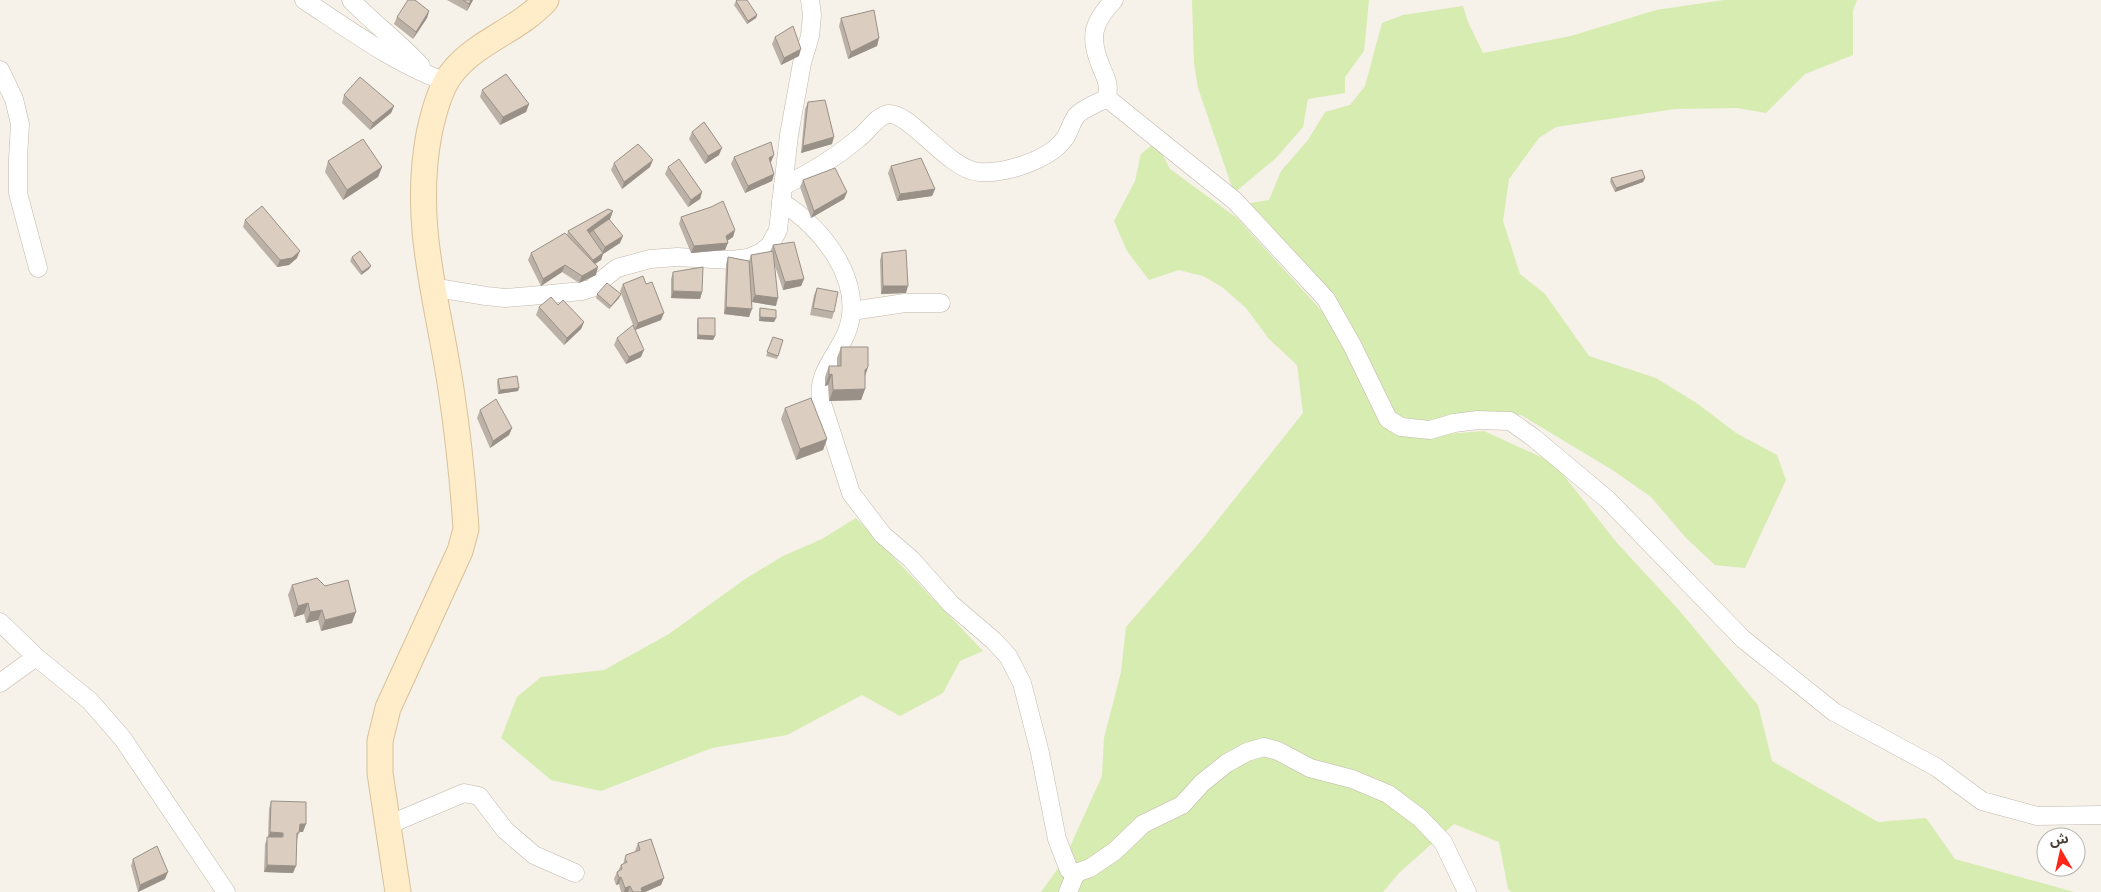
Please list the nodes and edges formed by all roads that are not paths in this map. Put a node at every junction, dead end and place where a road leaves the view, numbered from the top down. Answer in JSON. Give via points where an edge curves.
{"nodes":[{"id":1,"x":304,"y":0,"type":"edge"},
{"id":2,"x":351,"y":0,"type":"edge"},
{"id":3,"x":546,"y":0,"type":"edge"},
{"id":4,"x":810,"y":0,"type":"edge"},
{"id":5,"x":1114,"y":0,"type":"edge"},
{"id":6,"x":0,"y":70,"type":"edge"},
{"id":7,"x":439,"y":80,"type":"junction"},
{"id":8,"x":1107,"y":98,"type":"junction"},
{"id":9,"x":782,"y":194,"type":"junction"},
{"id":10,"x":38,"y":268,"type":"dead end"},
{"id":11,"x":431,"y":287,"type":"junction"},
{"id":12,"x":940,"y":303,"type":"dead end"},
{"id":13,"x":852,"y":311,"type":"junction"},
{"id":14,"x":0,"y":622,"type":"edge"},
{"id":15,"x":36,"y":657,"type":"junction"},
{"id":16,"x":0,"y":683,"type":"edge"},
{"id":17,"x":2101,"y":815,"type":"edge"},
{"id":18,"x":388,"y":825,"type":"junction"},
{"id":19,"x":574,"y":873,"type":"dead end"},
{"id":20,"x":1076,"y":873,"type":"junction"},
{"id":21,"x":393,"y":889,"type":"edge"},
{"id":22,"x":226,"y":892,"type":"edge"},
{"id":23,"x":1068,"y":892,"type":"edge"},
{"id":24,"x":1467,"y":892,"type":"edge"}],
"edges":[{"from":1,"to":7,"type":"street","via":[[371,43]]},
{"from":2,"to":7,"type":"street"},
{"from":3,"to":7,"type":"street","via":[[536,11],[468,56],[450,75]]},
{"from":4,"to":9,"type":"street","via":[[810,36],[789,135]]},
{"from":5,"to":8,"type":"street","via":[[1103,11],[1094,32],[1095,46],[1108,80]]},
{"from":6,"to":10,"type":"street","via":[[14,99],[20,124],[18,194]]},
{"from":7,"to":11,"type":"street","via":[[424,160],[422,198]]},
{"from":8,"to":9,"type":"street","via":[[1079,113],[1072,121],[1066,138],[1056,148],[1015,167],[984,172],[971,172],[936,148],[905,120],[887,114],[878,118],[834,159]]},
{"from":8,"to":17,"type":"street","via":[[1236,201],[1326,299],[1388,418],[1400,426],[1430,430],[1478,420],[1510,421],[1608,500],[1743,639],[1834,712],[1936,767],[1982,801],[2038,816]]},
{"from":9,"to":11,"type":"street","via":[[778,230],[770,245],[748,258],[650,258],[617,268],[592,288],[530,296],[506,298]]},
{"from":9,"to":13,"type":"street","via":[[817,229],[831,249],[850,288]]},
{"from":11,"to":18,"type":"street","via":[[451,389],[466,528],[460,551],[382,726],[379,755]]},
{"from":12,"to":13,"type":"street","via":[[905,303]]},
{"from":13,"to":20,"type":"street","via":[[846,334],[824,372],[819,388],[851,493],[883,535],[1008,656],[1022,683],[1057,839],[1069,870]]},
{"from":14,"to":15,"type":"street"},
{"from":15,"to":16,"type":"street"},
{"from":15,"to":22,"type":"street","via":[[90,701],[122,739]]},
{"from":18,"to":19,"type":"street","via":[[464,793],[479,796],[505,830],[534,855]]},
{"from":18,"to":21,"type":"street"},
{"from":20,"to":23,"type":"street"},
{"from":20,"to":24,"type":"street","via":[[1115,852],[1143,824],[1182,806],[1202,783],[1227,763],[1264,747],[1310,768],[1352,779],[1388,794],[1420,818],[1443,842]]}]}
